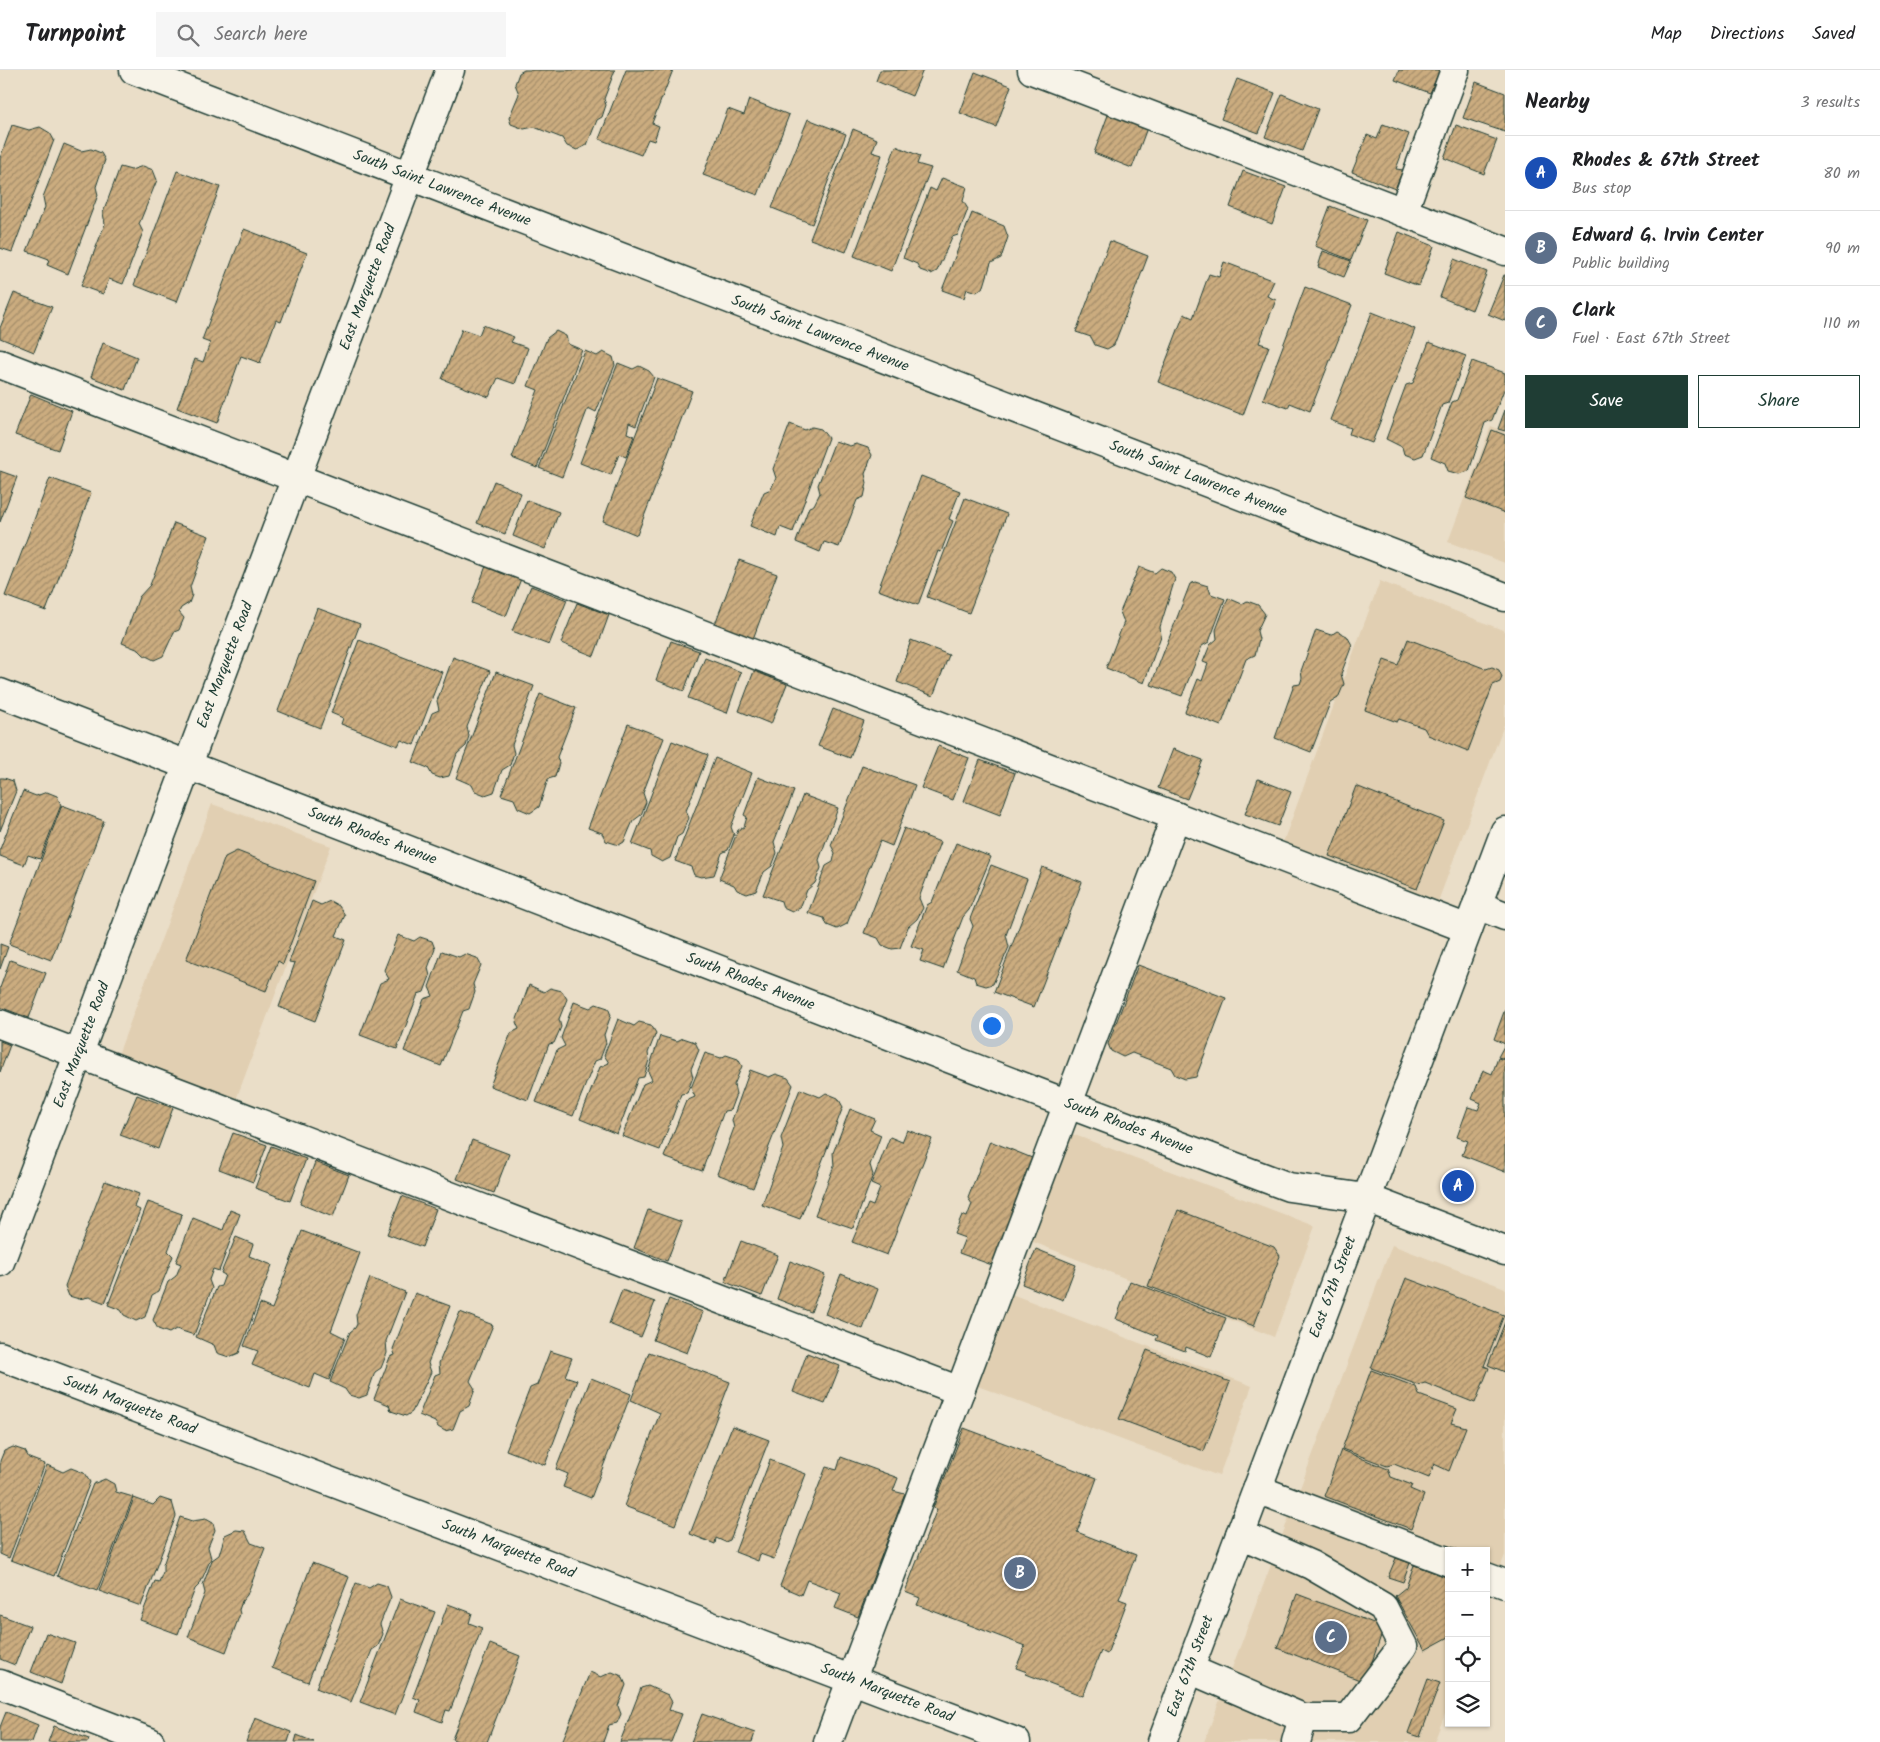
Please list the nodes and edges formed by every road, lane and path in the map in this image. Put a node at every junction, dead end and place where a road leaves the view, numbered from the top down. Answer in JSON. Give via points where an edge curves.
{"nodes":[{"id":1,"x":134,"y":70,"type":"edge"},
{"id":2,"x":450,"y":70,"type":"edge"},
{"id":3,"x":1032,"y":70,"type":"edge"},
{"id":4,"x":1455,"y":70,"type":"edge"},
{"id":5,"x":410,"y":176,"type":"junction"},
{"id":6,"x":1402,"y":212,"type":"junction"},
{"id":7,"x":1505,"y":251,"type":"edge"},
{"id":8,"x":0,"y":364,"type":"edge"},
{"id":9,"x":296,"y":478,"type":"junction"},
{"id":10,"x":1505,"y":597,"type":"edge"},
{"id":11,"x":0,"y":693,"type":"edge"},
{"id":12,"x":188,"y":764,"type":"junction"},
{"id":13,"x":1176,"y":816,"type":"junction"},
{"id":14,"x":1505,"y":831,"type":"edge"},
{"id":15,"x":1505,"y":916,"type":"edge"},
{"id":16,"x":1473,"y":917,"type":"junction"},
{"id":17,"x":0,"y":1024,"type":"edge"},
{"id":18,"x":78,"y":1054,"type":"junction"},
{"id":19,"x":1068,"y":1104,"type":"junction"},
{"id":20,"x":1366,"y":1198,"type":"junction"},
{"id":21,"x":1505,"y":1251,"type":"edge"},
{"id":22,"x":0,"y":1262,"type":"edge"},
{"id":23,"x":0,"y":1356,"type":"edge"},
{"id":24,"x":960,"y":1391,"type":"junction"},
{"id":25,"x":1257,"y":1489,"type":"junction"},
{"id":26,"x":1240,"y":1534,"type":"junction"},
{"id":27,"x":1445,"y":1560,"type":"edge"},
{"id":28,"x":1490,"y":1578,"type":"edge"},
{"id":29,"x":1505,"y":1584,"type":"edge"},
{"id":30,"x":1189,"y":1669,"type":"junction"},
{"id":31,"x":852,"y":1680,"type":"junction"},
{"id":32,"x":0,"y":1684,"type":"edge"},
{"id":33,"x":1299,"y":1730,"type":"edge"},
{"id":34,"x":150,"y":1742,"type":"edge"},
{"id":35,"x":828,"y":1742,"type":"edge"},
{"id":36,"x":1016,"y":1742,"type":"edge"},
{"id":37,"x":1162,"y":1742,"type":"edge"}],
"edges":[{"from":1,"to":5,"type":"street","name":"South Saint Lawrence Avenue"},
{"from":2,"to":5,"type":"street","name":"East Marquette Road"},
{"from":3,"to":6,"type":"street"},
{"from":4,"to":6,"type":"street"},
{"from":5,"to":9,"type":"street","name":"East Marquette Road"},
{"from":5,"to":10,"type":"street","name":"South Saint Lawrence Avenue"},
{"from":6,"to":7,"type":"street"},
{"from":8,"to":9,"type":"street"},
{"from":9,"to":12,"type":"street","name":"East Marquette Road"},
{"from":9,"to":13,"type":"street"},
{"from":11,"to":12,"type":"street","name":"South Rhodes Avenue"},
{"from":12,"to":18,"type":"street","name":"East Marquette Road"},
{"from":12,"to":19,"type":"street","name":"South Rhodes Avenue"},
{"from":13,"to":16,"type":"street"},
{"from":13,"to":19,"type":"street"},
{"from":14,"to":16,"type":"street","name":"East 67th Street"},
{"from":15,"to":16,"type":"street"},
{"from":16,"to":20,"type":"street","name":"East 67th Street"},
{"from":17,"to":18,"type":"street"},
{"from":18,"to":22,"type":"street","name":"East Marquette Road"},
{"from":18,"to":24,"type":"street"},
{"from":19,"to":20,"type":"street","name":"South Rhodes Avenue","via":[[1289,1187]]},
{"from":19,"to":24,"type":"street"},
{"from":20,"to":21,"type":"street","name":"South Rhodes Avenue"},
{"from":20,"to":25,"type":"street","name":"East 67th Street"},
{"from":23,"to":31,"type":"street","name":"South Marquette Road"},
{"from":24,"to":31,"type":"street"},
{"from":25,"to":26,"type":"street","name":"East 67th Street"},
{"from":25,"to":27,"type":"street"},
{"from":26,"to":30,"type":"street","name":"East 67th Street"},
{"from":26,"to":33,"type":"street","via":[[1311,1565],[1383,1607],[1403,1646],[1348,1718]]},
{"from":28,"to":29,"type":"street"},
{"from":30,"to":33,"type":"street"},
{"from":30,"to":37,"type":"street","name":"East 67th Street"},
{"from":31,"to":35,"type":"street"},
{"from":31,"to":36,"type":"street","name":"South Marquette Road"},
{"from":32,"to":34,"type":"street"}]}
